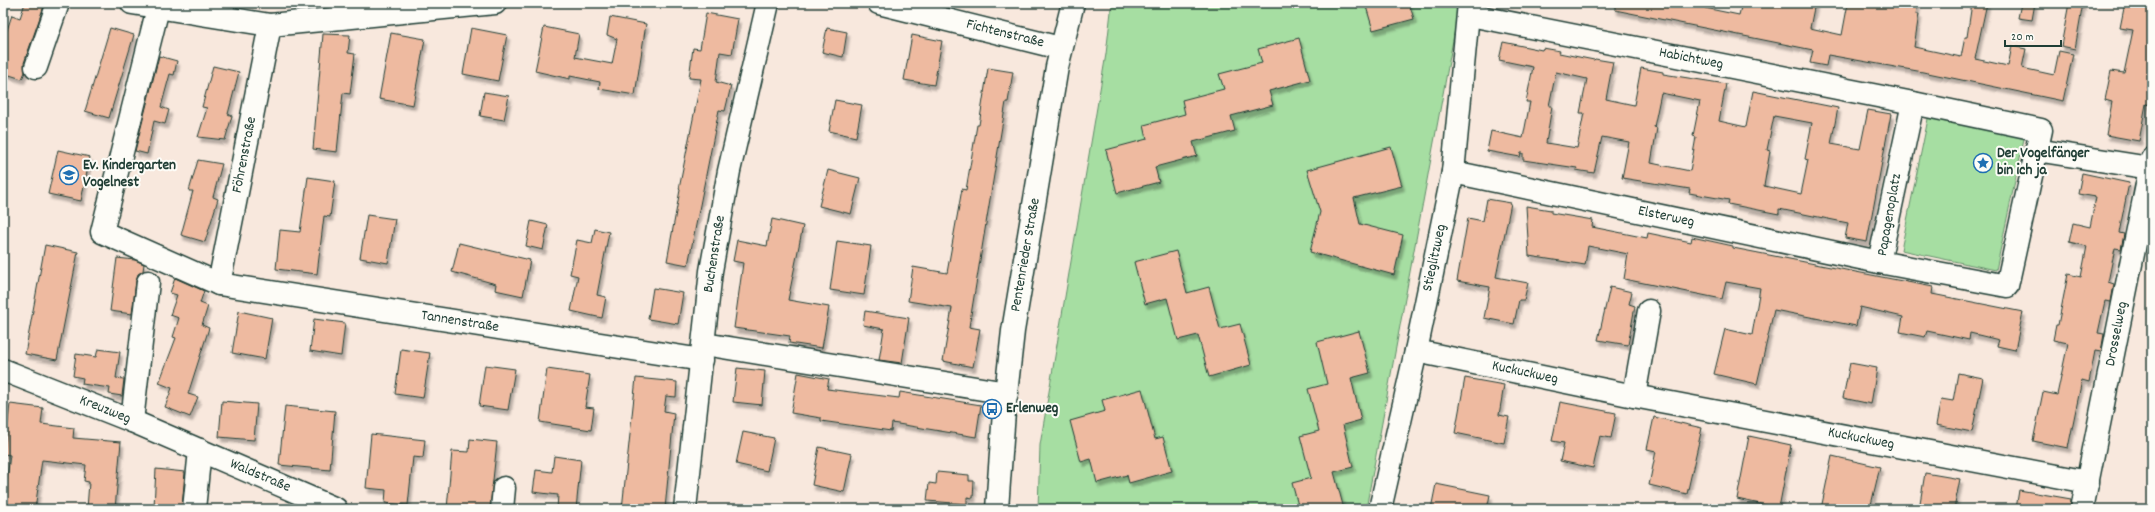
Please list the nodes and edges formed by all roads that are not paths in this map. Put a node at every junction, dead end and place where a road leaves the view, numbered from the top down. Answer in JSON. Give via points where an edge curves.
{"nodes":[{"id":1,"x":58,"y":3,"type":"edge"},
{"id":2,"x":132,"y":3,"type":"edge"},
{"id":3,"x":495,"y":3,"type":"edge"},
{"id":4,"x":768,"y":3,"type":"edge"},
{"id":5,"x":879,"y":3,"type":"edge"},
{"id":6,"x":1073,"y":3,"type":"edge"},
{"id":7,"x":158,"y":8,"type":"junction"},
{"id":8,"x":1469,"y":9,"type":"edge"},
{"id":9,"x":270,"y":25,"type":"junction"},
{"id":10,"x":1060,"y":48,"type":"junction"},
{"id":11,"x":36,"y":66,"type":"dead end"},
{"id":12,"x":1913,"y":103,"type":"junction"},
{"id":13,"x":2036,"y":150,"type":"junction"},
{"id":14,"x":2151,"y":163,"type":"edge"},
{"id":15,"x":1453,"y":172,"type":"junction"},
{"id":16,"x":1879,"y":262,"type":"junction"},
{"id":17,"x":148,"y":282,"type":"dead end"},
{"id":18,"x":219,"y":284,"type":"junction"},
{"id":19,"x":1649,"y":311,"type":"dead end"},
{"id":20,"x":1416,"y":351,"type":"junction"},
{"id":21,"x":703,"y":352,"type":"junction"},
{"id":22,"x":3,"y":370,"type":"edge"},
{"id":23,"x":1007,"y":393,"type":"junction"},
{"id":24,"x":1634,"y":396,"type":"junction"},
{"id":25,"x":132,"y":421,"type":"junction"},
{"id":26,"x":203,"y":452,"type":"junction"},
{"id":27,"x":2088,"y":482,"type":"junction"},
{"id":28,"x":504,"y":488,"type":"dead end"},
{"id":29,"x":194,"y":509,"type":"edge"},
{"id":30,"x":336,"y":509,"type":"edge"},
{"id":31,"x":502,"y":509,"type":"edge"},
{"id":32,"x":684,"y":509,"type":"edge"},
{"id":33,"x":997,"y":509,"type":"edge"},
{"id":34,"x":1380,"y":509,"type":"edge"},
{"id":35,"x":2082,"y":509,"type":"edge"}],
"edges":[{"from":1,"to":11,"type":"street"},
{"from":2,"to":7,"type":"street"},
{"from":3,"to":9,"type":"street"},
{"from":4,"to":21,"type":"street","name":"Buchenstraße","via":[[728,179],[711,271]]},
{"from":5,"to":10,"type":"street","name":"Fichtenstraße"},
{"from":6,"to":10,"type":"street","name":"Pentenrieder Straße"},
{"from":7,"to":9,"type":"street"},
{"from":7,"to":18,"type":"street","name":"Tannenstraße","via":[[102,232]]},
{"from":8,"to":12,"type":"street","name":"Habichtweg"},
{"from":8,"to":15,"type":"street","name":"Stieglitzweg"},
{"from":9,"to":18,"type":"street","name":"Föhrenstraße"},
{"from":10,"to":23,"type":"street","name":"Pentenrieder Straße","via":[[1013,331]]},
{"from":12,"to":13,"type":"street","name":"Papagenoplatz","via":[[2040,130]]},
{"from":12,"to":16,"type":"street","name":"Papagenoplatz"},
{"from":13,"to":14,"type":"street"},
{"from":13,"to":16,"type":"street","name":"Papagenoplatz","via":[[2007,286]]},
{"from":14,"to":27,"type":"street","name":"Drosselweg"},
{"from":15,"to":16,"type":"street","name":"Elsterweg"},
{"from":15,"to":20,"type":"street","name":"Stieglitzweg"},
{"from":17,"to":25,"type":"street"},
{"from":18,"to":21,"type":"street","name":"Tannenstraße"},
{"from":19,"to":24,"type":"street"},
{"from":20,"to":24,"type":"street","name":"Kuckuckweg"},
{"from":20,"to":34,"type":"street","name":"Stieglitzweg"},
{"from":21,"to":23,"type":"street"},
{"from":21,"to":32,"type":"street","name":"Buchenstraße"},
{"from":22,"to":25,"type":"street","name":"Kreuzweg"},
{"from":23,"to":33,"type":"street","name":"Pentenrieder Straße"},
{"from":24,"to":27,"type":"street","name":"Kuckuckweg"},
{"from":25,"to":26,"type":"street","name":"Kreuzweg"},
{"from":26,"to":29,"type":"street"},
{"from":26,"to":30,"type":"street","name":"Waldstraße"},
{"from":27,"to":35,"type":"street","name":"Drosselweg"},
{"from":28,"to":31,"type":"street"}]}
